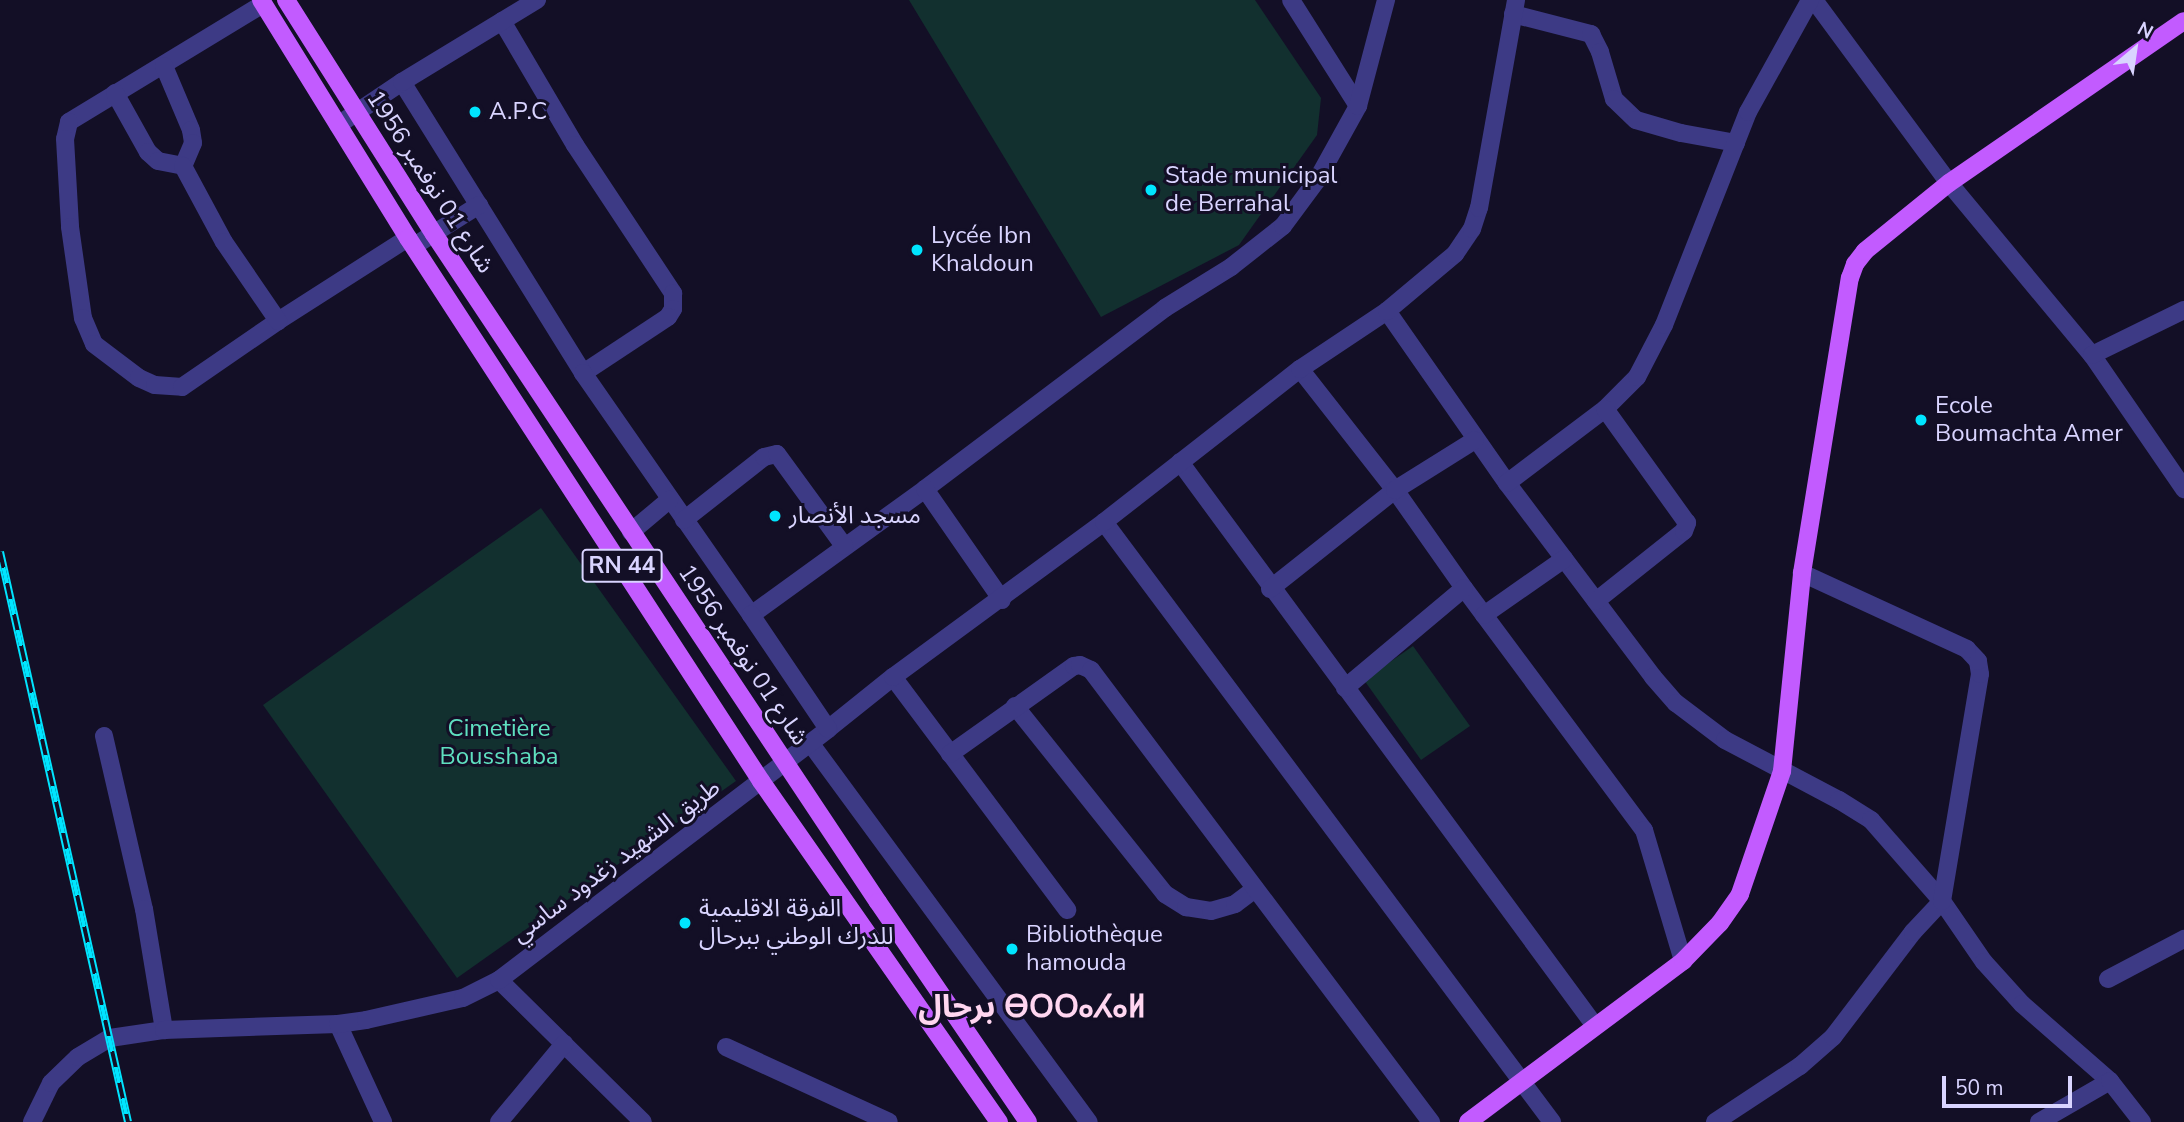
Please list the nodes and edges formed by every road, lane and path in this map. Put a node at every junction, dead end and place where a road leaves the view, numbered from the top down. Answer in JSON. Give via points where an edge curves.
{"nodes":[{"id":1,"x":286,"y":0,"type":"edge"},
{"id":2,"x":537,"y":0,"type":"edge"},
{"id":3,"x":1291,"y":0,"type":"edge"},
{"id":4,"x":1386,"y":0,"type":"edge"},
{"id":5,"x":1812,"y":0,"type":"edge"},
{"id":6,"x":262,"y":2,"type":"edge"},
{"id":7,"x":1515,"y":7,"type":"edge"},
{"id":8,"x":2184,"y":21,"type":"edge"},
{"id":9,"x":502,"y":22,"type":"junction"},
{"id":10,"x":164,"y":66,"type":"junction"},
{"id":11,"x":402,"y":82,"type":"junction"},
{"id":12,"x":115,"y":93,"type":"junction"},
{"id":13,"x":1357,"y":106,"type":"junction"},
{"id":14,"x":355,"y":113,"type":"junction"},
{"id":15,"x":338,"y":125,"type":"junction"},
{"id":16,"x":1736,"y":143,"type":"junction"},
{"id":17,"x":183,"y":166,"type":"junction"},
{"id":18,"x":1949,"y":183,"type":"junction"},
{"id":19,"x":479,"y":205,"type":"junction"},
{"id":20,"x":434,"y":234,"type":"junction"},
{"id":21,"x":411,"y":242,"type":"junction"},
{"id":22,"x":2184,"y":310,"type":"edge"},
{"id":23,"x":1387,"y":311,"type":"junction"},
{"id":24,"x":278,"y":321,"type":"junction"},
{"id":25,"x":2092,"y":355,"type":"junction"},
{"id":26,"x":1300,"y":369,"type":"junction"},
{"id":27,"x":583,"y":373,"type":"junction"},
{"id":28,"x":1605,"y":409,"type":"junction"},
{"id":29,"x":1475,"y":440,"type":"junction"},
{"id":30,"x":1180,"y":462,"type":"junction"},
{"id":31,"x":1507,"y":483,"type":"junction"},
{"id":32,"x":925,"y":489,"type":"junction"},
{"id":33,"x":1395,"y":489,"type":"junction"},
{"id":34,"x":2184,"y":489,"type":"edge"},
{"id":35,"x":669,"y":500,"type":"junction"},
{"id":36,"x":684,"y":520,"type":"junction"},
{"id":37,"x":1104,"y":522,"type":"junction"},
{"id":38,"x":631,"y":531,"type":"junction"},
{"id":39,"x":844,"y":545,"type":"junction"},
{"id":40,"x":1564,"y":559,"type":"junction"},
{"id":41,"x":1802,"y":573,"type":"junction"},
{"id":42,"x":1464,"y":588,"type":"junction"},
{"id":43,"x":1270,"y":589,"type":"junction"},
{"id":44,"x":1002,"y":600,"type":"junction"},
{"id":45,"x":1596,"y":601,"type":"junction"},
{"id":46,"x":751,"y":615,"type":"junction"},
{"id":47,"x":1484,"y":615,"type":"junction"},
{"id":48,"x":893,"y":677,"type":"junction"},
{"id":49,"x":1345,"y":688,"type":"junction"},
{"id":50,"x":1015,"y":706,"type":"junction"},
{"id":51,"x":828,"y":729,"type":"junction"},
{"id":52,"x":104,"y":736,"type":"dead end"},
{"id":53,"x":811,"y":744,"type":"junction"},
{"id":54,"x":950,"y":754,"type":"junction"},
{"id":55,"x":786,"y":763,"type":"junction"},
{"id":56,"x":1782,"y":771,"type":"junction"},
{"id":57,"x":761,"y":781,"type":"junction"},
{"id":58,"x":1255,"y":889,"type":"junction"},
{"id":59,"x":1942,"y":901,"type":"junction"},
{"id":60,"x":1068,"y":910,"type":"dead end"},
{"id":61,"x":2184,"y":939,"type":"edge"},
{"id":62,"x":1683,"y":961,"type":"junction"},
{"id":63,"x":2108,"y":979,"type":"dead end"},
{"id":64,"x":499,"y":980,"type":"junction"},
{"id":65,"x":338,"y":1024,"type":"junction"},
{"id":66,"x":1595,"y":1026,"type":"junction"},
{"id":67,"x":163,"y":1030,"type":"junction"},
{"id":68,"x":564,"y":1044,"type":"junction"},
{"id":69,"x":726,"y":1047,"type":"dead end"},
{"id":70,"x":2110,"y":1081,"type":"junction"},
{"id":71,"x":1522,"y":1083,"type":"junction"},
{"id":72,"x":32,"y":1122,"type":"edge"},
{"id":73,"x":383,"y":1122,"type":"edge"},
{"id":74,"x":499,"y":1122,"type":"edge"},
{"id":75,"x":643,"y":1122,"type":"edge"},
{"id":76,"x":889,"y":1122,"type":"edge"},
{"id":77,"x":999,"y":1122,"type":"edge"},
{"id":78,"x":1028,"y":1122,"type":"edge"},
{"id":79,"x":1089,"y":1122,"type":"edge"},
{"id":80,"x":1431,"y":1122,"type":"edge"},
{"id":81,"x":1468,"y":1122,"type":"edge"},
{"id":82,"x":1552,"y":1122,"type":"edge"},
{"id":83,"x":1715,"y":1122,"type":"edge"},
{"id":84,"x":2039,"y":1122,"type":"edge"},
{"id":85,"x":2142,"y":1122,"type":"edge"}],
"edges":[{"from":1,"to":14,"type":"main road","name":"شارع 01 نوفمبر 1956","number":"RN 44"},
{"from":2,"to":9,"type":"street"},
{"from":3,"to":13,"type":"street"},
{"from":4,"to":13,"type":"street"},
{"from":5,"to":16,"type":"street","via":[[1748,112]]},
{"from":5,"to":18,"type":"street"},
{"from":6,"to":10,"type":"street"},
{"from":6,"to":15,"type":"main road","name":"شارع 01 نوفمبر 1956","number":"RN 44"},
{"from":7,"to":16,"type":"street","via":[[1591,34],[1615,99],[1636,120]]},
{"from":7,"to":23,"type":"street","name":"طريق الشهيد زغدود ساسي","via":[[1472,229],[1455,254]]},
{"from":8,"to":18,"type":"main road"},
{"from":9,"to":11,"type":"street"},
{"from":9,"to":27,"type":"street","via":[[575,145],[673,293],[668,317]]},
{"from":10,"to":12,"type":"street"},
{"from":10,"to":17,"type":"street","via":[[191,130],[193,144]]},
{"from":11,"to":14,"type":"street"},
{"from":11,"to":19,"type":"street"},
{"from":12,"to":17,"type":"street","via":[[148,152],[158,161]]},
{"from":12,"to":24,"type":"street","via":[[75,116],[65,139],[70,227],[83,318],[94,344],[139,378],[155,385],[182,387]]},
{"from":13,"to":32,"type":"street","via":[[1317,180],[1276,232],[1122,339]]},
{"from":14,"to":15,"type":"street"},
{"from":14,"to":20,"type":"main road","name":"شارع 01 نوفمبر 1956","number":"RN 44"},
{"from":15,"to":21,"type":"main road","name":"شارع 01 نوفمبر 1956","number":"RN 44"},
{"from":16,"to":28,"type":"street","via":[[1659,335],[1637,377]]},
{"from":17,"to":24,"type":"street","via":[[224,242]]},
{"from":18,"to":25,"type":"street"},
{"from":18,"to":41,"type":"main road","via":[[1865,251],[1853,271]]},
{"from":19,"to":20,"type":"street"},
{"from":19,"to":27,"type":"street"},
{"from":20,"to":21,"type":"street"},
{"from":20,"to":38,"type":"main road","name":"شارع 01 نوفمبر 1956","number":"RN 44"},
{"from":21,"to":24,"type":"street"},
{"from":21,"to":57,"type":"main road","name":"شارع 01 نوفمبر 1956","number":"RN 44"},
{"from":22,"to":25,"type":"street"},
{"from":23,"to":26,"type":"street","name":"طريق الشهيد زغدود ساسي"},
{"from":23,"to":29,"type":"street"},
{"from":25,"to":34,"type":"street"},
{"from":26,"to":30,"type":"street","name":"طريق الشهيد زغدود ساسي"},
{"from":26,"to":33,"type":"street"},
{"from":27,"to":35,"type":"street"},
{"from":28,"to":31,"type":"street"},
{"from":28,"to":45,"type":"street","via":[[1688,523],[1684,531]]},
{"from":29,"to":31,"type":"street"},
{"from":29,"to":33,"type":"street"},
{"from":30,"to":37,"type":"street","name":"طريق الشهيد زغدود ساسي"},
{"from":30,"to":43,"type":"street"},
{"from":31,"to":40,"type":"street"},
{"from":32,"to":39,"type":"street"},
{"from":32,"to":44,"type":"street"},
{"from":33,"to":42,"type":"street"},
{"from":33,"to":43,"type":"street"},
{"from":35,"to":36,"type":"street"},
{"from":35,"to":38,"type":"street"},
{"from":36,"to":39,"type":"street","via":[[764,457],[777,454]]},
{"from":36,"to":46,"type":"street"},
{"from":37,"to":44,"type":"street","name":"طريق الشهيد زغدود ساسي"},
{"from":37,"to":71,"type":"street"},
{"from":38,"to":55,"type":"main road","name":"شارع 01 نوفمبر 1956","number":"RN 44"},
{"from":39,"to":46,"type":"street"},
{"from":40,"to":45,"type":"street"},
{"from":40,"to":47,"type":"street"},
{"from":41,"to":56,"type":"main road"},
{"from":41,"to":59,"type":"street","via":[[1966,649],[1978,662],[1980,674]]},
{"from":42,"to":47,"type":"street"},
{"from":42,"to":49,"type":"street"},
{"from":43,"to":49,"type":"street"},
{"from":44,"to":48,"type":"street","name":"طريق الشهيد زغدود ساسي"},
{"from":45,"to":56,"type":"street","via":[[1676,704],[1725,740]]},
{"from":46,"to":51,"type":"street"},
{"from":47,"to":62,"type":"street","via":[[1644,830]]},
{"from":48,"to":51,"type":"street","name":"طريق الشهيد زغدود ساسي"},
{"from":48,"to":54,"type":"street"},
{"from":49,"to":66,"type":"street"},
{"from":50,"to":54,"type":"street"},
{"from":50,"to":58,"type":"street","via":[[1165,894],[1186,907],[1211,911],[1235,904]]},
{"from":50,"to":58,"type":"street","via":[[1074,666],[1091,670]]},
{"from":51,"to":53,"type":"street","name":"طريق الشهيد زغدود ساسي"},
{"from":52,"to":67,"type":"street","via":[[144,909]]},
{"from":53,"to":55,"type":"street","name":"طريق الشهيد زغدود ساسي"},
{"from":53,"to":79,"type":"street"},
{"from":54,"to":60,"type":"street"},
{"from":55,"to":57,"type":"street","name":"طريق الشهيد زغدود ساسي"},
{"from":55,"to":78,"type":"main road","name":"شارع 01 نوفمبر 1956","number":"RN 44"},
{"from":56,"to":59,"type":"street","via":[[1871,820]]},
{"from":56,"to":62,"type":"main road","via":[[1733,907]]},
{"from":57,"to":64,"type":"street","name":"طريق الشهيد زغدود ساسي"},
{"from":57,"to":77,"type":"main road","name":"شارع 01 نوفمبر 1956","number":"RN 44"},
{"from":58,"to":80,"type":"street"},
{"from":59,"to":70,"type":"street","via":[[1984,962],[2022,1004]]},
{"from":59,"to":83,"type":"street","via":[[1833,1037],[1800,1066]]},
{"from":61,"to":63,"type":"street"},
{"from":62,"to":66,"type":"main road"},
{"from":64,"to":65,"type":"street","name":"طريق الشهيد زغدود ساسي","via":[[438,1006]]},
{"from":64,"to":68,"type":"street"},
{"from":65,"to":67,"type":"street","name":"طريق الشهيد زغدود ساسي"},
{"from":65,"to":73,"type":"street"},
{"from":66,"to":71,"type":"main road"},
{"from":67,"to":72,"type":"street","name":"طريق الشهيد زغدود ساسي","via":[[110,1038],[78,1057],[51,1083]]},
{"from":68,"to":74,"type":"street"},
{"from":68,"to":75,"type":"street"},
{"from":69,"to":76,"type":"street"},
{"from":70,"to":84,"type":"street"},
{"from":70,"to":85,"type":"street"},
{"from":71,"to":81,"type":"main road"},
{"from":71,"to":82,"type":"street"}]}
